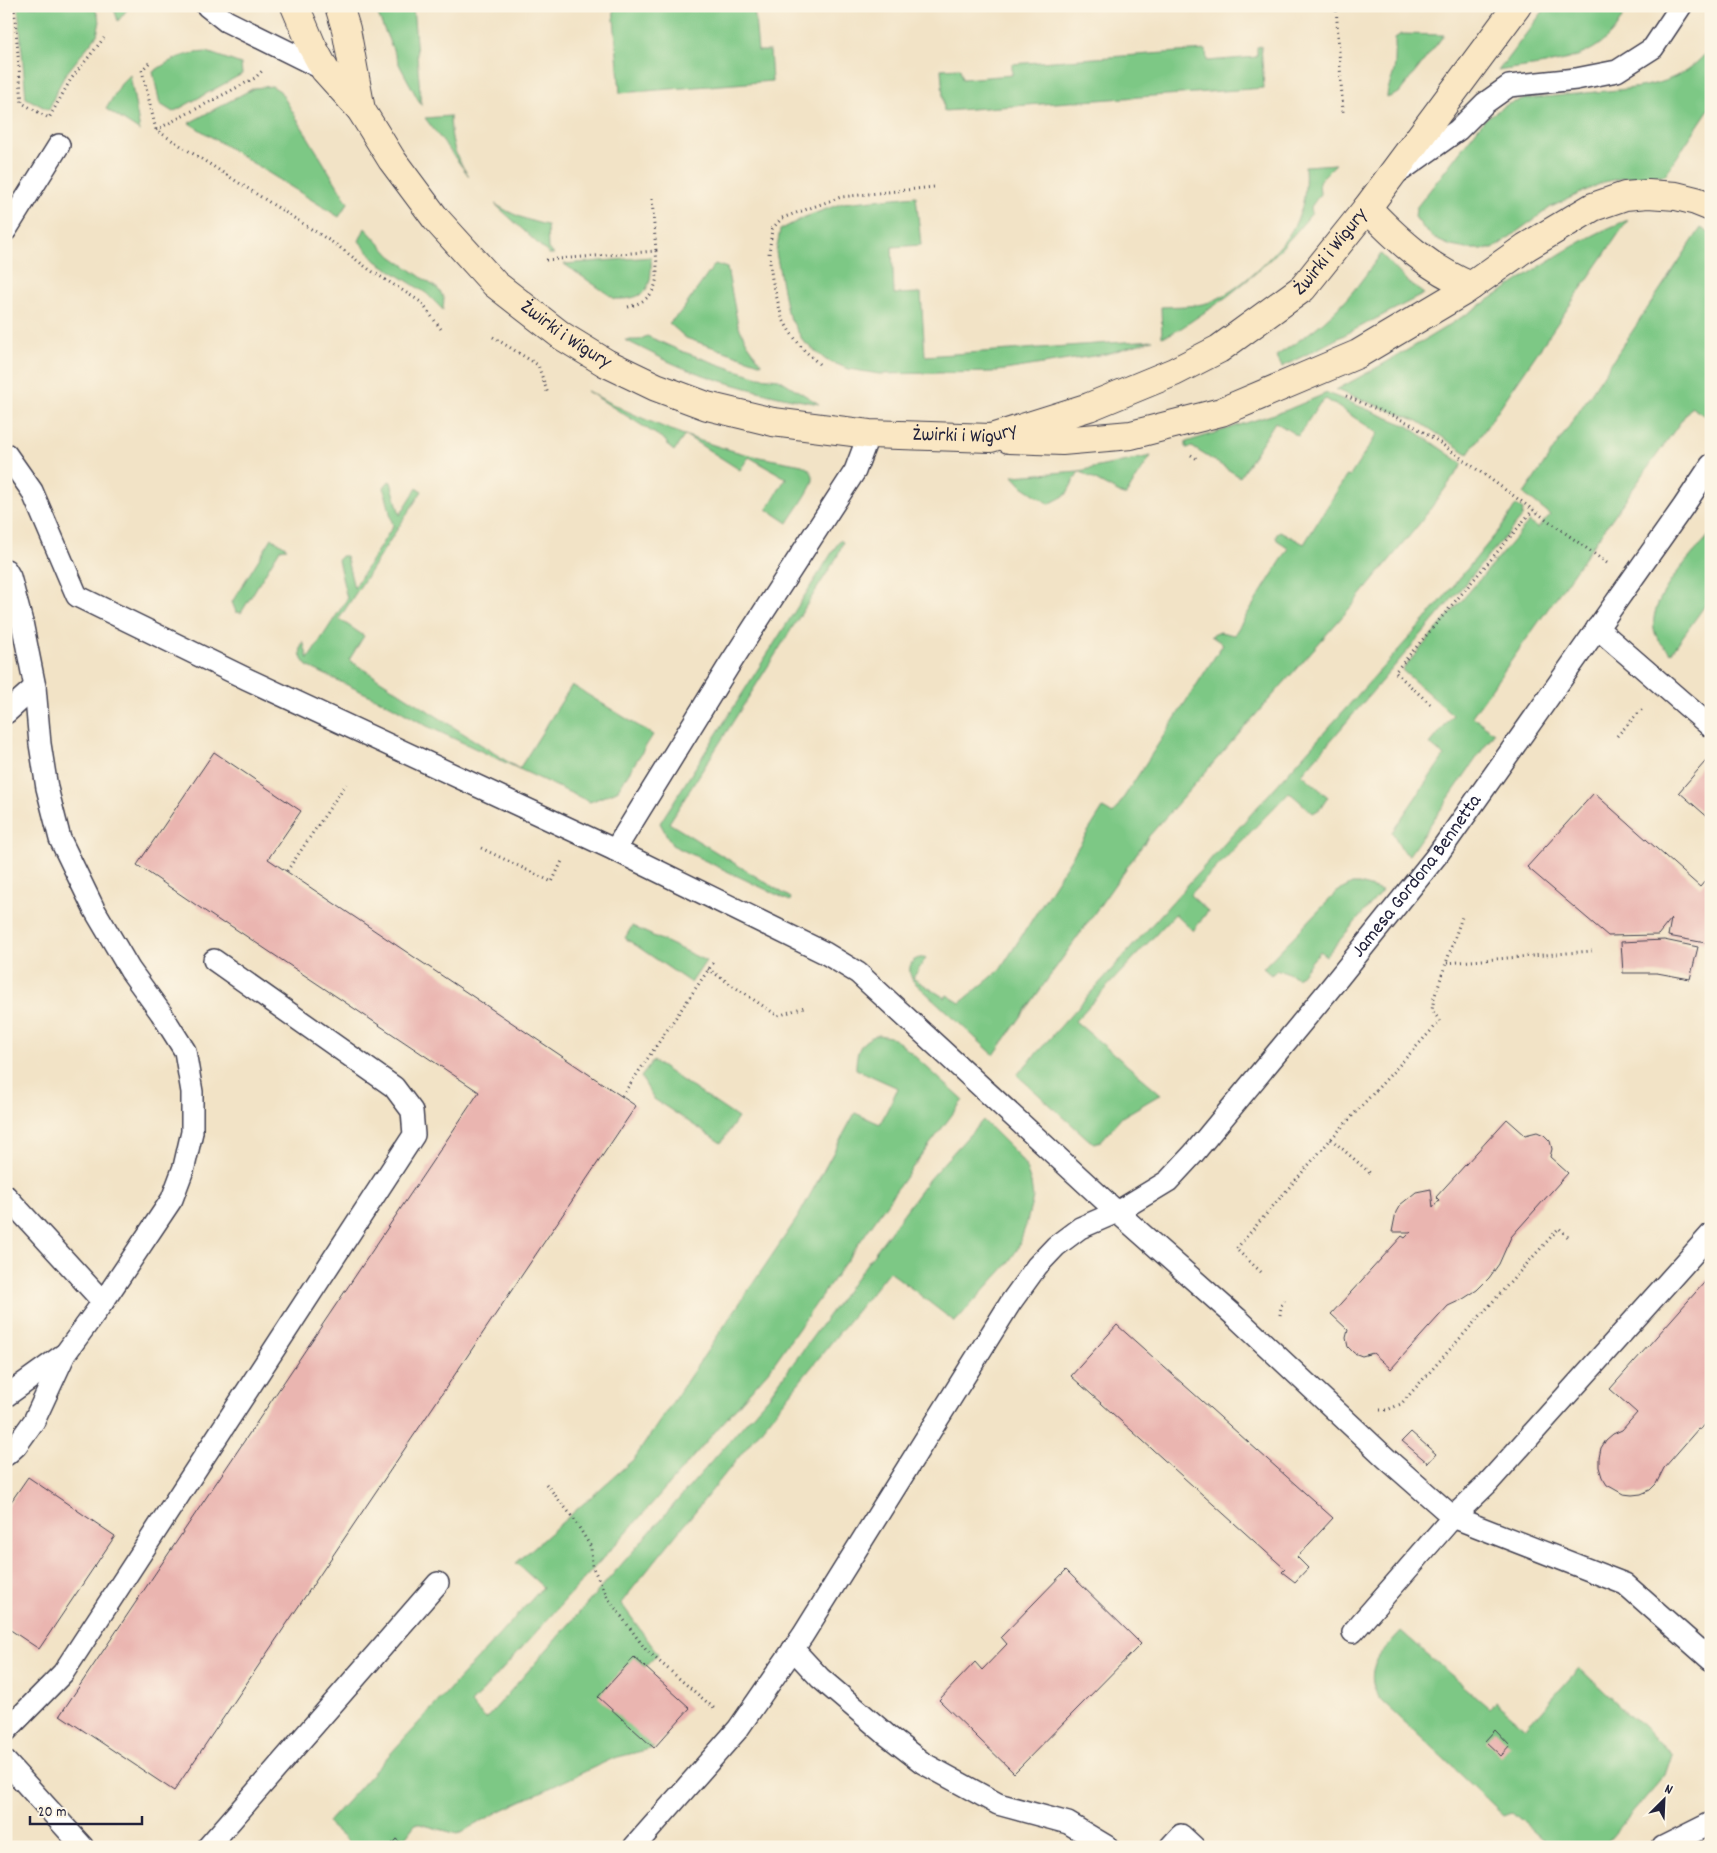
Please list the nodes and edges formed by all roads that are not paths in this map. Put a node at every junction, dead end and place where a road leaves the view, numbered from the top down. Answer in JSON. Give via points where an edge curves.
{"nodes":[{"id":1,"x":208,"y":6,"type":"edge"},
{"id":2,"x":295,"y":6,"type":"edge"},
{"id":3,"x":340,"y":6,"type":"edge"},
{"id":4,"x":1517,"y":6,"type":"edge"},
{"id":5,"x":1681,"y":6,"type":"edge"},
{"id":6,"x":325,"y":70,"type":"junction"},
{"id":7,"x":361,"y":110,"type":"junction"},
{"id":8,"x":59,"y":145,"type":"dead end"},
{"id":9,"x":1389,"y":178,"type":"junction"},
{"id":10,"x":1367,"y":208,"type":"junction"},
{"id":11,"x":1711,"y":208,"type":"edge"},
{"id":12,"x":6,"y":230,"type":"edge"},
{"id":13,"x":1471,"y":286,"type":"junction"},
{"id":14,"x":869,"y":434,"type":"junction"},
{"id":15,"x":990,"y":438,"type":"junction"},
{"id":16,"x":6,"y":454,"type":"edge"},
{"id":17,"x":1711,"y":465,"type":"edge"},
{"id":18,"x":1711,"y":485,"type":"edge"},
{"id":19,"x":1683,"y":508,"type":"junction"},
{"id":20,"x":6,"y":570,"type":"edge"},
{"id":21,"x":1597,"y":628,"type":"junction"},
{"id":22,"x":35,"y":687,"type":"junction"},
{"id":23,"x":6,"y":712,"type":"edge"},
{"id":24,"x":1711,"y":727,"type":"edge"},
{"id":25,"x":615,"y":850,"type":"junction"},
{"id":26,"x":214,"y":960,"type":"dead end"},
{"id":27,"x":6,"y":1196,"type":"edge"},
{"id":28,"x":1117,"y":1212,"type":"junction"},
{"id":29,"x":1711,"y":1234,"type":"edge"},
{"id":30,"x":103,"y":1302,"type":"junction"},
{"id":31,"x":65,"y":1354,"type":"junction"},
{"id":32,"x":6,"y":1396,"type":"edge"},
{"id":33,"x":6,"y":1455,"type":"edge"},
{"id":34,"x":1453,"y":1517,"type":"junction"},
{"id":35,"x":438,"y":1583,"type":"dead end"},
{"id":36,"x":1353,"y":1632,"type":"dead end"},
{"id":37,"x":793,"y":1649,"type":"junction"},
{"id":38,"x":1711,"y":1660,"type":"edge"},
{"id":39,"x":6,"y":1730,"type":"edge"},
{"id":40,"x":6,"y":1762,"type":"edge"},
{"id":41,"x":1710,"y":1823,"type":"edge"},
{"id":42,"x":83,"y":1847,"type":"edge"},
{"id":43,"x":208,"y":1847,"type":"edge"},
{"id":44,"x":634,"y":1847,"type":"edge"},
{"id":45,"x":1108,"y":1847,"type":"edge"},
{"id":46,"x":1170,"y":1847,"type":"edge"},
{"id":47,"x":1194,"y":1847,"type":"edge"},
{"id":48,"x":1662,"y":1847,"type":"edge"},
{"id":49,"x":1703,"y":1847,"type":"edge"}],
"edges":[{"from":1,"to":6,"type":"lane","via":[[226,20]]},
{"from":2,"to":6,"type":"street","name":"Żwirki i Wigury"},
{"from":3,"to":7,"type":"street","name":"Żwirki i Wigury"},
{"from":4,"to":9,"type":"street","name":"Żwirki i Wigury"},
{"from":5,"to":9,"type":"lane","via":[[1652,48],[1618,71],[1509,86],[1485,103],[1458,130]]},
{"from":6,"to":7,"type":"street","name":"Żwirki i Wigury"},
{"from":7,"to":14,"type":"street","name":"Żwirki i Wigury","via":[[392,160],[436,219],[496,284],[562,336],[606,363],[707,406],[773,422]]},
{"from":8,"to":12,"type":"lane"},
{"from":9,"to":10,"type":"street","name":"Żwirki i Wigury"},
{"from":10,"to":13,"type":"street","via":[[1426,263]]},
{"from":10,"to":15,"type":"street","name":"Żwirki i Wigury","via":[[1303,288],[1219,349],[1174,372],[1089,407]]},
{"from":11,"to":13,"type":"street","via":[[1676,196],[1625,196],[1593,207],[1526,247]]},
{"from":13,"to":15,"type":"street","via":[[1358,354],[1220,412],[1130,435],[1062,441]]},
{"from":14,"to":15,"type":"street","name":"Żwirki i Wigury"},
{"from":14,"to":25,"type":"lane","via":[[854,471]]},
{"from":16,"to":25,"type":"lane","via":[[32,491],[77,596]]},
{"from":17,"to":19,"type":"lane","name":"Jamesa Gordona Bennetta"},
{"from":18,"to":19,"type":"lane","name":"Jamesa Gordona Bennetta"},
{"from":19,"to":21,"type":"lane","name":"Jamesa Gordona Bennetta"},
{"from":20,"to":22,"type":"lane","via":[[22,622]]},
{"from":21,"to":24,"type":"lane"},
{"from":21,"to":28,"type":"lane","name":"Jamesa Gordona Bennetta","via":[[1438,854],[1328,991],[1168,1181]]},
{"from":22,"to":23,"type":"lane"},
{"from":22,"to":30,"type":"lane","via":[[47,788],[60,839],[94,909],[130,970],[185,1051],[192,1092],[192,1132],[172,1199]]},
{"from":25,"to":28,"type":"lane","via":[[858,973]]},
{"from":26,"to":39,"type":"lane","via":[[394,1087],[412,1111],[414,1135],[63,1672]]},
{"from":27,"to":30,"type":"lane"},
{"from":28,"to":34,"type":"lane"},
{"from":28,"to":37,"type":"lane","name":"Jamesa Gordona Bennetta","via":[[1080,1228],[1037,1266],[1011,1302]]},
{"from":29,"to":34,"type":"lane","via":[[1487,1484]]},
{"from":30,"to":31,"type":"lane"},
{"from":31,"to":32,"type":"lane"},
{"from":31,"to":33,"type":"lane","via":[[34,1421]]},
{"from":34,"to":36,"type":"lane"},
{"from":34,"to":38,"type":"lane","via":[[1625,1584]]},
{"from":35,"to":43,"type":"lane"},
{"from":37,"to":44,"type":"lane","name":"Jamesa Gordona Bennetta","via":[[738,1729]]},
{"from":37,"to":45,"type":"lane","via":[[820,1678],[923,1763],[998,1804],[1068,1823]]},
{"from":40,"to":42,"type":"lane"},
{"from":41,"to":48,"type":"lane"},
{"from":41,"to":49,"type":"lane"},
{"from":46,"to":47,"type":"lane","via":[[1180,1835]]}]}
